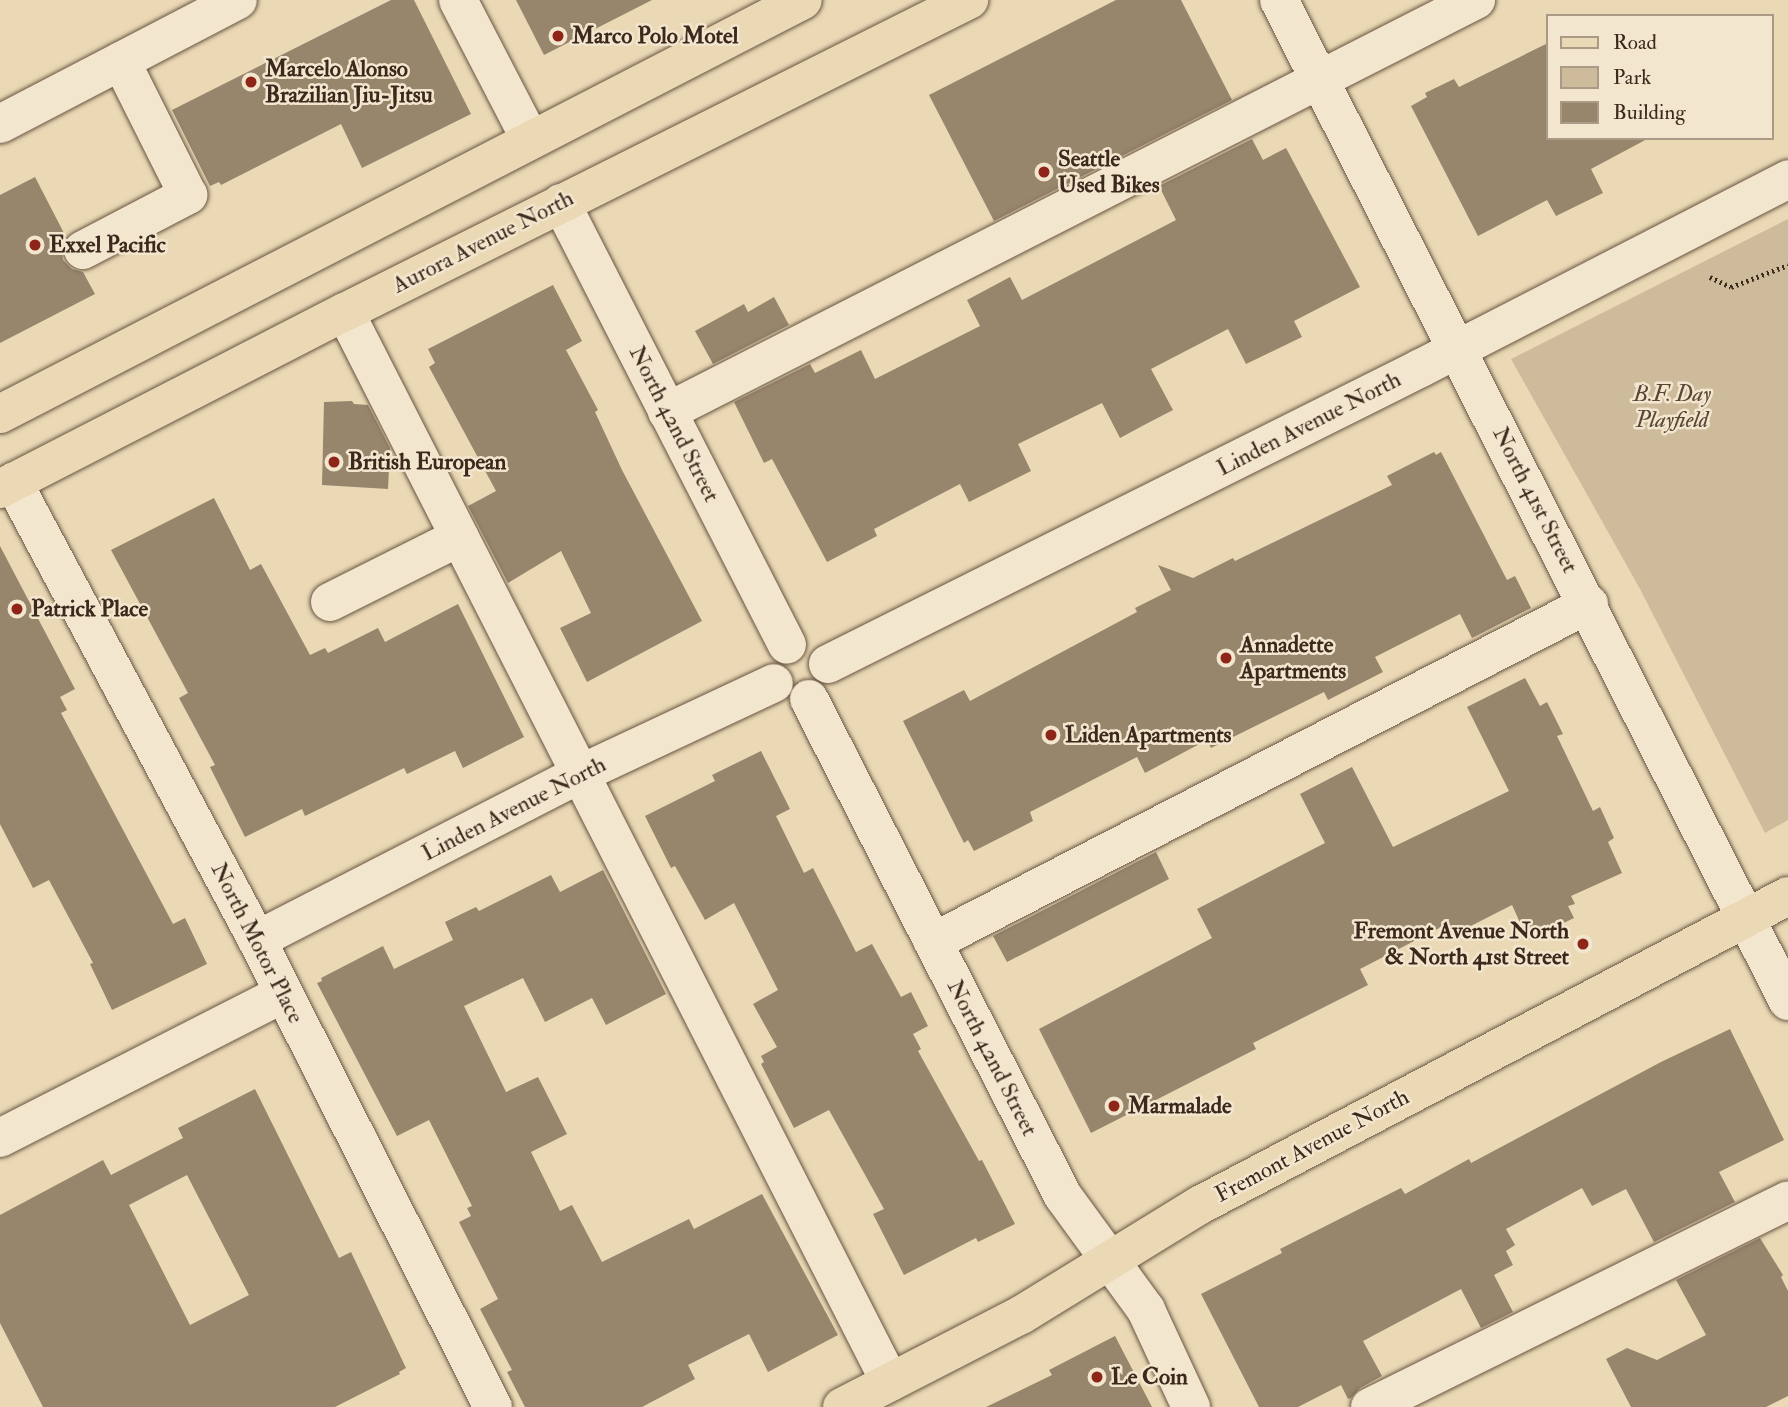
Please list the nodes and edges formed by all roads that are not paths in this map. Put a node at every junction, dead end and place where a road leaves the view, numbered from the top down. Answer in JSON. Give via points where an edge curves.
{"nodes":[{"id":1,"x":238,"y":0,"type":"edge"},
{"id":2,"x":458,"y":0,"type":"edge"},
{"id":3,"x":803,"y":0,"type":"edge"},
{"id":4,"x":969,"y":0,"type":"edge"},
{"id":5,"x":1279,"y":0,"type":"edge"},
{"id":6,"x":1476,"y":0,"type":"edge"},
{"id":7,"x":121,"y":61,"type":"junction"},
{"id":8,"x":1319,"y":78,"type":"junction"},
{"id":9,"x":0,"y":124,"type":"edge"},
{"id":10,"x":530,"y":139,"type":"junction"},
{"id":11,"x":1788,"y":179,"type":"edge"},
{"id":12,"x":561,"y":203,"type":"junction"},
{"id":13,"x":83,"y":250,"type":"dead end"},
{"id":14,"x":345,"y":312,"type":"junction"},
{"id":15,"x":1457,"y":348,"type":"junction"},
{"id":16,"x":667,"y":412,"type":"junction"},
{"id":17,"x":0,"y":414,"type":"edge"},
{"id":18,"x":6,"y":486,"type":"edge"},
{"id":19,"x":460,"y":537,"type":"junction"},
{"id":20,"x":330,"y":602,"type":"dead end"},
{"id":21,"x":1589,"y":604,"type":"junction"},
{"id":22,"x":787,"y":645,"type":"junction"},
{"id":23,"x":828,"y":664,"type":"junction"},
{"id":24,"x":774,"y":683,"type":"junction"},
{"id":25,"x":810,"y":699,"type":"junction"},
{"id":26,"x":580,"y":774,"type":"junction"},
{"id":27,"x":1788,"y":896,"type":"edge"},
{"id":28,"x":1747,"y":918,"type":"junction"},
{"id":29,"x":257,"y":940,"type":"junction"},
{"id":30,"x":933,"y":942,"type":"junction"},
{"id":31,"x":283,"y":994,"type":"junction"},
{"id":32,"x":1788,"y":1001,"type":"edge"},
{"id":33,"x":0,"y":1138,"type":"edge"},
{"id":34,"x":1788,"y":1200,"type":"edge"},
{"id":35,"x":1109,"y":1260,"type":"junction"},
{"id":36,"x":890,"y":1382,"type":"junction"},
{"id":37,"x":493,"y":1407,"type":"edge"},
{"id":38,"x":842,"y":1407,"type":"edge"},
{"id":39,"x":1191,"y":1407,"type":"edge"},
{"id":40,"x":1370,"y":1407,"type":"edge"}],
"edges":[{"from":1,"to":7,"type":"street"},
{"from":2,"to":10,"type":"street"},
{"from":3,"to":10,"type":"main road"},
{"from":4,"to":12,"type":"main road","name":"Aurora Avenue North"},
{"from":5,"to":8,"type":"street","name":"North 41st Street"},
{"from":6,"to":8,"type":"street"},
{"from":7,"to":9,"type":"street"},
{"from":7,"to":13,"type":"street","via":[[188,195]]},
{"from":8,"to":15,"type":"street","name":"North 41st Street"},
{"from":8,"to":16,"type":"street"},
{"from":10,"to":17,"type":"main road"},
{"from":11,"to":15,"type":"street","name":"Linden Avenue North"},
{"from":12,"to":14,"type":"main road","name":"Aurora Avenue North"},
{"from":12,"to":16,"type":"street","name":"North 42nd Street"},
{"from":14,"to":18,"type":"main road","name":"Aurora Avenue North"},
{"from":14,"to":19,"type":"street"},
{"from":15,"to":21,"type":"street","name":"North 41st Street"},
{"from":15,"to":23,"type":"street","name":"Linden Avenue North"},
{"from":16,"to":22,"type":"street","name":"North 42nd Street"},
{"from":18,"to":29,"type":"street","name":"North Motor Place"},
{"from":19,"to":20,"type":"street"},
{"from":19,"to":26,"type":"street"},
{"from":21,"to":28,"type":"street","name":"North 41st Street"},
{"from":21,"to":30,"type":"street"},
{"from":22,"to":23,"type":"street","via":[[815,647]]},
{"from":22,"to":24,"type":"street","via":[[774,659]]},
{"from":23,"to":25,"type":"street","via":[[824,688]]},
{"from":24,"to":25,"type":"street","via":[[791,699]]},
{"from":24,"to":26,"type":"street","name":"Linden Avenue North"},
{"from":25,"to":30,"type":"street","name":"North 42nd Street"},
{"from":26,"to":29,"type":"street","name":"Linden Avenue North"},
{"from":26,"to":36,"type":"street"},
{"from":27,"to":28,"type":"main road","name":"Fremont Avenue North"},
{"from":28,"to":32,"type":"street","name":"North 41st Street"},
{"from":28,"to":35,"type":"main road","name":"Fremont Avenue North","via":[[1200,1205]]},
{"from":29,"to":31,"type":"street","name":"North Motor Place"},
{"from":30,"to":35,"type":"street","name":"North 42nd Street","via":[[1063,1196]]},
{"from":31,"to":33,"type":"street"},
{"from":31,"to":37,"type":"street","name":"North Motor Place"},
{"from":34,"to":40,"type":"street"},
{"from":35,"to":36,"type":"main road","name":"Fremont Avenue North","via":[[1021,1315]]},
{"from":35,"to":39,"type":"street","name":"North 42nd Street","via":[[1146,1310]]},
{"from":36,"to":38,"type":"main road","name":"Fremont Avenue North"}]}
